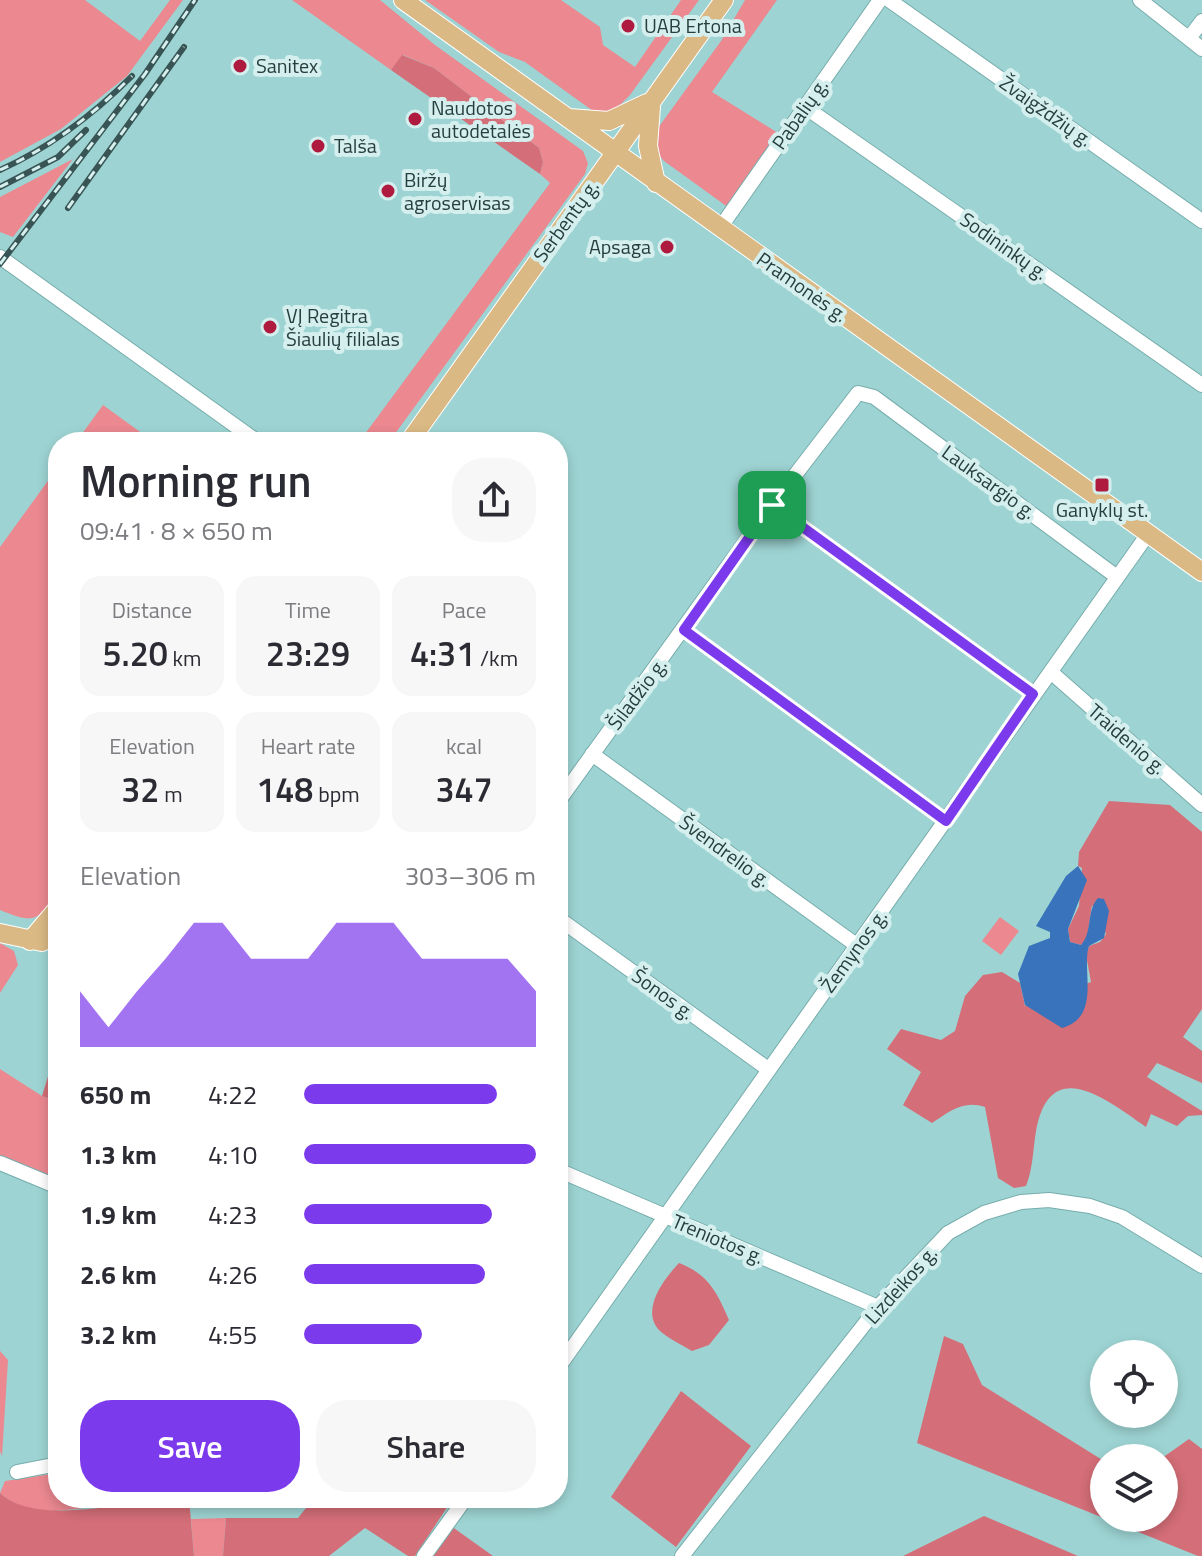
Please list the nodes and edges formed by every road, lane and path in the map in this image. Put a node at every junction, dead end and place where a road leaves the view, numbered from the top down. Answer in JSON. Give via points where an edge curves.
{"nodes":[{"id":1,"x":403,"y":0,"type":"edge"},
{"id":2,"x":724,"y":0,"type":"edge"},
{"id":3,"x":880,"y":0,"type":"edge"},
{"id":4,"x":889,"y":0,"type":"edge"},
{"id":5,"x":1140,"y":0,"type":"edge"},
{"id":6,"x":1202,"y":21,"type":"edge"},
{"id":7,"x":1190,"y":37,"type":"junction"},
{"id":8,"x":1202,"y":49,"type":"edge"},
{"id":9,"x":653,"y":100,"type":"junction"},
{"id":10,"x":805,"y":107,"type":"junction"},
{"id":11,"x":566,"y":118,"type":"junction"},
{"id":12,"x":615,"y":153,"type":"junction"},
{"id":13,"x":656,"y":183,"type":"junction"},
{"id":14,"x":1202,"y":221,"type":"edge"},
{"id":15,"x":720,"y":228,"type":"junction"},
{"id":16,"x":0,"y":257,"type":"edge"},
{"id":17,"x":1202,"y":385,"type":"edge"},
{"id":18,"x":858,"y":393,"type":"joint"},
{"id":19,"x":244,"y":432,"type":"edge"},
{"id":20,"x":416,"y":432,"type":"edge"},
{"id":21,"x":772,"y":505,"type":"junction"},
{"id":22,"x":1148,"y":534,"type":"junction"},
{"id":23,"x":1202,"y":572,"type":"edge"},
{"id":24,"x":1117,"y":577,"type":"junction"},
{"id":25,"x":684,"y":630,"type":"junction"},
{"id":26,"x":1052,"y":673,"type":"junction"},
{"id":27,"x":1033,"y":694,"type":"junction"},
{"id":28,"x":592,"y":754,"type":"junction"},
{"id":29,"x":568,"y":788,"type":"edge"},
{"id":30,"x":1202,"y":805,"type":"edge"},
{"id":31,"x":946,"y":821,"type":"junction"},
{"id":32,"x":0,"y":919,"type":"edge"},
{"id":33,"x":568,"y":925,"type":"edge"},
{"id":34,"x":0,"y":933,"type":"edge"},
{"id":35,"x":46,"y":937,"type":"edge"},
{"id":36,"x":859,"y":947,"type":"junction"},
{"id":37,"x":768,"y":1069,"type":"junction"},
{"id":38,"x":0,"y":1163,"type":"edge"},
{"id":39,"x":568,"y":1174,"type":"edge"},
{"id":40,"x":48,"y":1183,"type":"edge"},
{"id":41,"x":666,"y":1216,"type":"junction"},
{"id":42,"x":1202,"y":1266,"type":"edge"},
{"id":43,"x":878,"y":1307,"type":"junction"},
{"id":44,"x":568,"y":1354,"type":"edge"},
{"id":45,"x":48,"y":1466,"type":"edge"},
{"id":46,"x":17,"y":1472,"type":"dead end"},
{"id":47,"x":459,"y":1508,"type":"edge"},
{"id":48,"x":424,"y":1556,"type":"edge"},
{"id":49,"x":682,"y":1556,"type":"edge"}],
"edges":[{"from":1,"to":11,"type":"main road","name":"Pramonės g."},
{"from":2,"to":9,"type":"main road","name":"Serbentų g."},
{"from":3,"to":10,"type":"street","name":"Pabalių g."},
{"from":4,"to":14,"type":"street","name":"Žvaigždžių g."},
{"from":5,"to":7,"type":"street"},
{"from":6,"to":7,"type":"street"},
{"from":7,"to":8,"type":"street"},
{"from":9,"to":11,"type":"main road","via":[[609,121]]},
{"from":9,"to":12,"type":"main road","name":"Serbentų g."},
{"from":9,"to":13,"type":"main road","via":[[648,146]]},
{"from":10,"to":15,"type":"street","name":"Pabalių g."},
{"from":10,"to":17,"type":"street","name":"Sodininkų g."},
{"from":11,"to":12,"type":"main road","name":"Pramonės g."},
{"from":12,"to":13,"type":"main road","name":"Pramonės g."},
{"from":12,"to":20,"type":"main road","name":"Serbentų g."},
{"from":13,"to":15,"type":"main road","name":"Pramonės g."},
{"from":15,"to":22,"type":"main road","name":"Pramonės g."},
{"from":16,"to":19,"type":"street"},
{"from":18,"to":21,"type":"street","name":"Šiladžio g."},
{"from":18,"to":24,"type":"street","name":"Lauksargio g.","via":[[874,397]]},
{"from":21,"to":25,"type":"street","name":"Šiladžio g."},
{"from":21,"to":27,"type":"street"},
{"from":22,"to":23,"type":"main road","name":"Pramonės g."},
{"from":22,"to":24,"type":"street","name":"Žemynos g."},
{"from":24,"to":26,"type":"street","name":"Žemynos g."},
{"from":25,"to":28,"type":"street","name":"Šiladžio g."},
{"from":25,"to":31,"type":"street"},
{"from":26,"to":27,"type":"street","name":"Žemynos g."},
{"from":26,"to":30,"type":"street","name":"Traidenio g."},
{"from":27,"to":31,"type":"street","name":"Žemynos g."},
{"from":28,"to":29,"type":"street","name":"Šiladžio g."},
{"from":28,"to":36,"type":"street","name":"Švendrelio g."},
{"from":31,"to":36,"type":"street","name":"Žemynos g."},
{"from":32,"to":35,"type":"main road"},
{"from":33,"to":37,"type":"street","name":"Šonos g."},
{"from":34,"to":35,"type":"main road"},
{"from":36,"to":37,"type":"street","name":"Žemynos g."},
{"from":37,"to":41,"type":"street","name":"Žemynos g."},
{"from":38,"to":40,"type":"street"},
{"from":39,"to":41,"type":"street","name":"Treniotos g."},
{"from":41,"to":43,"type":"street","name":"Treniotos g."},
{"from":41,"to":44,"type":"street","name":"Žemynos g."},
{"from":42,"to":43,"type":"street","name":"Lizdeikos g.","via":[[1122,1217],[1090,1206],[1021,1202],[984,1213],[948,1233]]},
{"from":43,"to":49,"type":"street","name":"Lizdeikos g."},
{"from":45,"to":46,"type":"street"},
{"from":47,"to":48,"type":"street"}]}
